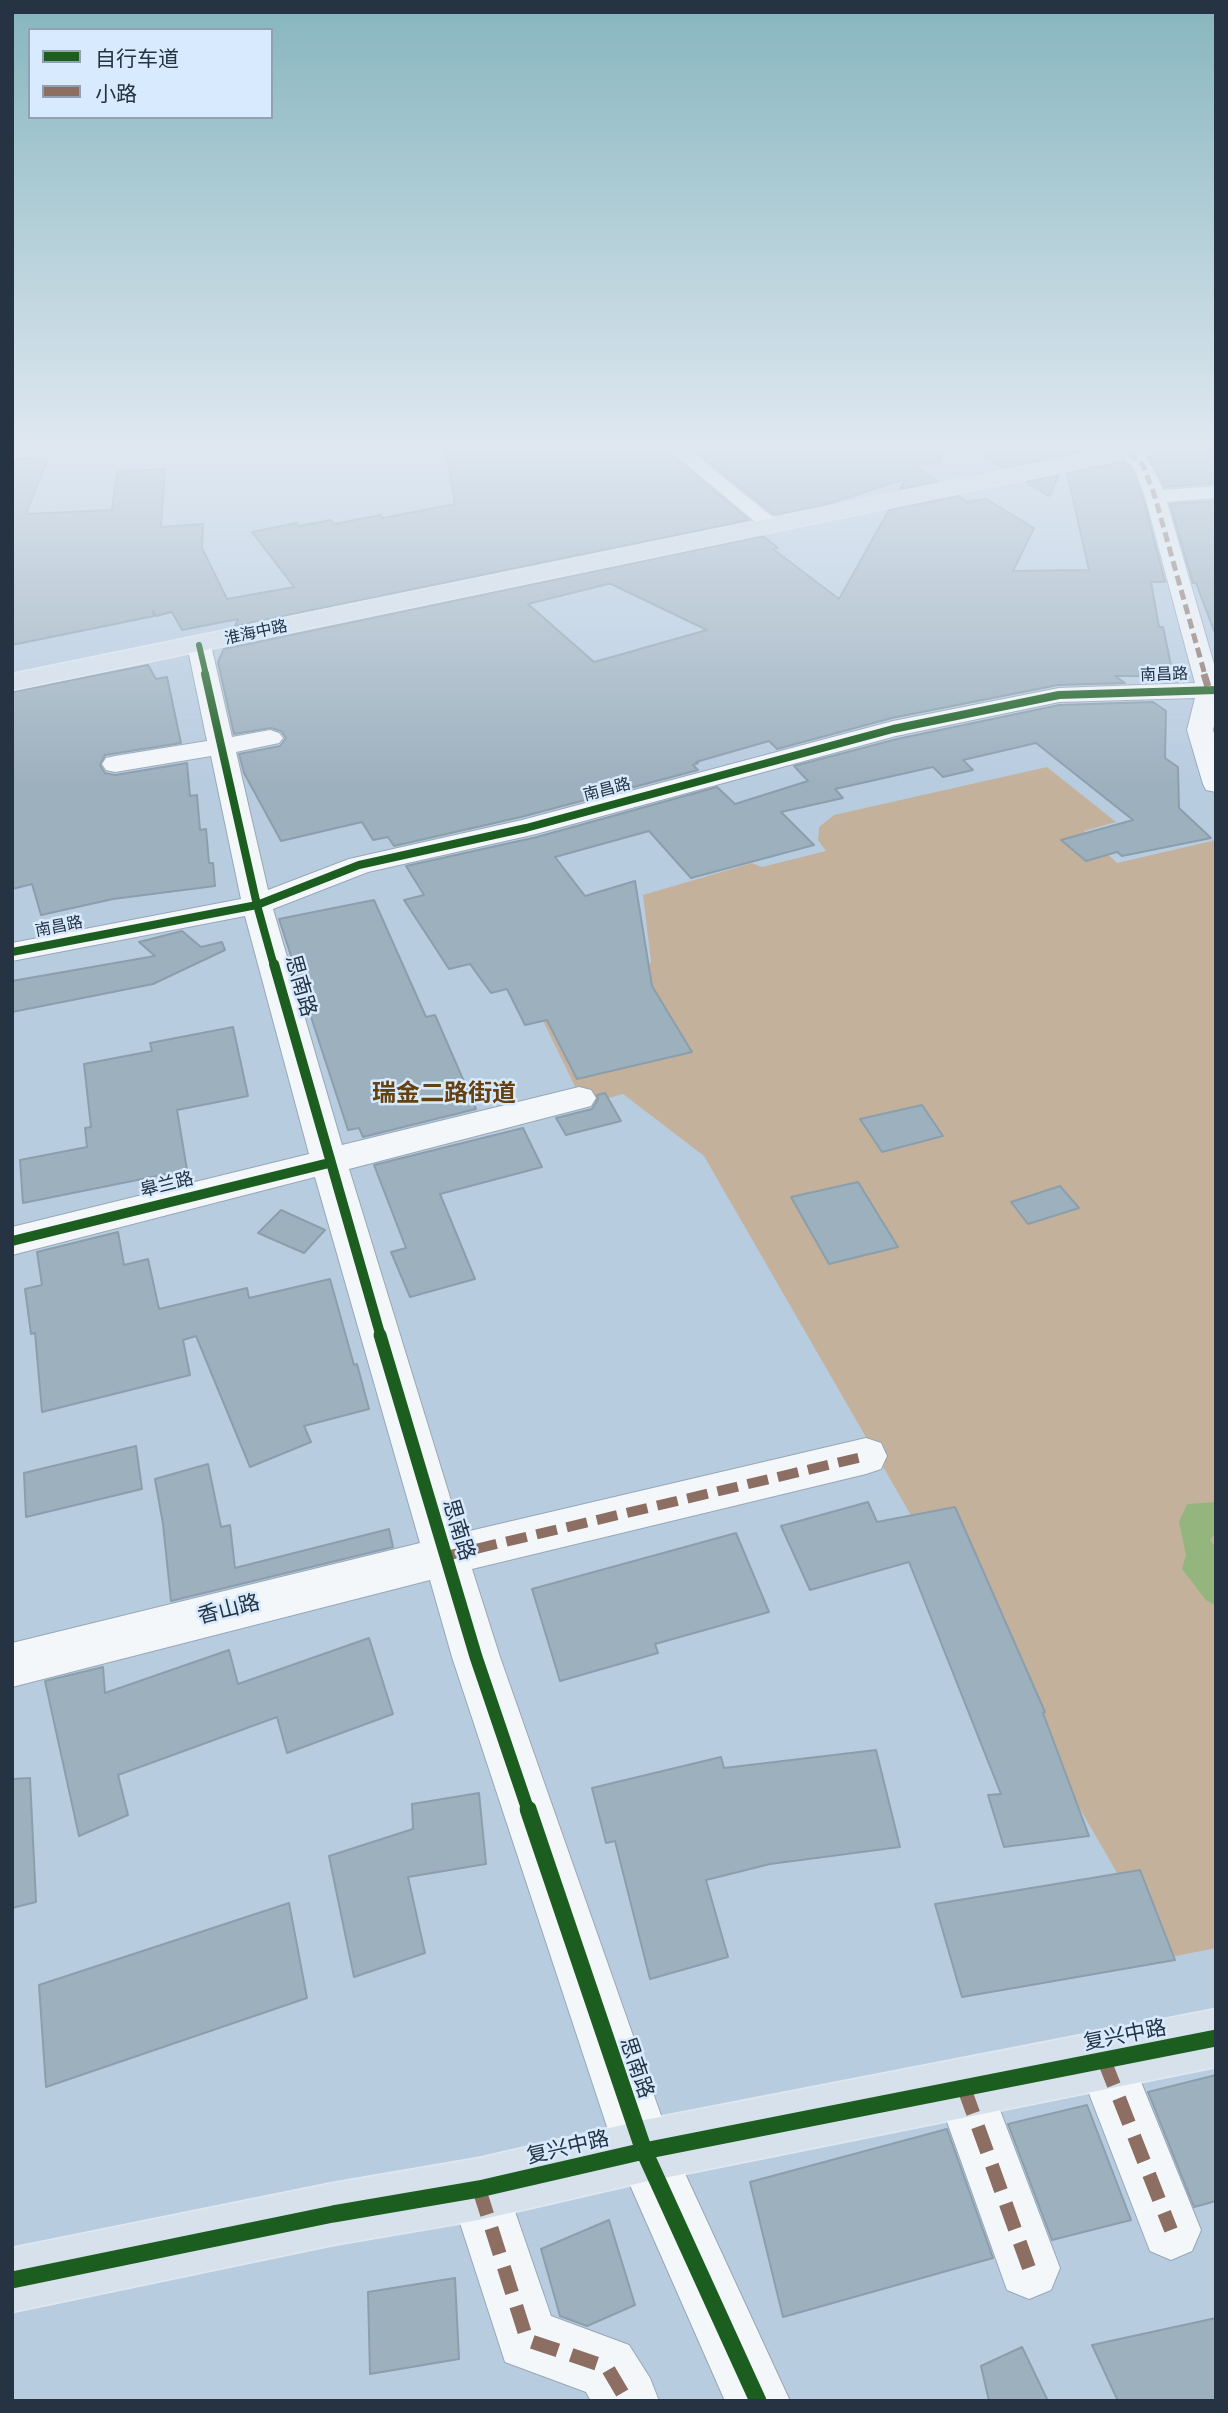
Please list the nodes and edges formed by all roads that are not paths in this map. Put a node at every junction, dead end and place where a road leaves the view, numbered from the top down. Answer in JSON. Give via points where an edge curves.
{"nodes":[{"id":1,"x":615,"y":559,"type":"edge"},
{"id":2,"x":1174,"y":559,"type":"edge"},
{"id":3,"x":199,"y":645,"type":"junction"},
{"id":4,"x":12,"y":682,"type":"edge"},
{"id":5,"x":1212,"y":690,"type":"edge"},
{"id":6,"x":270,"y":738,"type":"dead end"},
{"id":7,"x":222,"y":748,"type":"junction"},
{"id":8,"x":116,"y":764,"type":"dead end"},
{"id":9,"x":1216,"y":784,"type":"edge"},
{"id":10,"x":257,"y":905,"type":"junction"},
{"id":11,"x":12,"y":952,"type":"edge"},
{"id":12,"x":579,"y":1098,"type":"dead end"},
{"id":13,"x":329,"y":1163,"type":"junction"},
{"id":14,"x":12,"y":1241,"type":"edge"},
{"id":15,"x":866,"y":1455,"type":"dead end"},
{"id":16,"x":446,"y":1556,"type":"junction"},
{"id":17,"x":12,"y":1665,"type":"edge"},
{"id":18,"x":1216,"y":2038,"type":"edge"},
{"id":19,"x":1104,"y":2060,"type":"junction"},
{"id":20,"x":964,"y":2088,"type":"junction"},
{"id":21,"x":644,"y":2151,"type":"junction"},
{"id":22,"x":479,"y":2189,"type":"junction"},
{"id":23,"x":1171,"y":2230,"type":"dead end"},
{"id":24,"x":1029,"y":2268,"type":"dead end"},
{"id":25,"x":12,"y":2280,"type":"edge"},
{"id":26,"x":627,"y":2401,"type":"edge"},
{"id":27,"x":758,"y":2401,"type":"edge"}],
"edges":[{"from":1,"to":3,"type":"main road","name":"淮海中路"},
{"from":2,"to":5,"type":"street"},
{"from":3,"to":4,"type":"main road","name":"淮海中路"},
{"from":3,"to":7,"type":"street","name":"思南路"},
{"from":5,"to":9,"type":"street","via":[[1200,730]]},
{"from":5,"to":10,"type":"street","name":"南昌路","via":[[1059,695],[893,729],[526,828],[359,866]]},
{"from":6,"to":7,"type":"street"},
{"from":7,"to":8,"type":"street"},
{"from":7,"to":10,"type":"street","name":"思南路"},
{"from":10,"to":11,"type":"street","name":"南昌路"},
{"from":10,"to":13,"type":"street","name":"思南路"},
{"from":12,"to":13,"type":"street","name":"皋兰路"},
{"from":13,"to":14,"type":"street","name":"皋兰路"},
{"from":13,"to":16,"type":"street","name":"思南路"},
{"from":15,"to":16,"type":"street","name":"香山路"},
{"from":16,"to":17,"type":"street","name":"香山路"},
{"from":16,"to":21,"type":"street","name":"思南路"},
{"from":18,"to":19,"type":"main road","name":"复兴中路"},
{"from":19,"to":20,"type":"main road","name":"复兴中路"},
{"from":19,"to":23,"type":"street"},
{"from":20,"to":21,"type":"main road","name":"复兴中路"},
{"from":20,"to":24,"type":"street"},
{"from":21,"to":22,"type":"main road","name":"复兴中路"},
{"from":21,"to":27,"type":"street","name":"思南路"},
{"from":22,"to":25,"type":"main road","name":"复兴中路"},
{"from":22,"to":26,"type":"street","via":[[527,2340],[607,2367]]}]}
